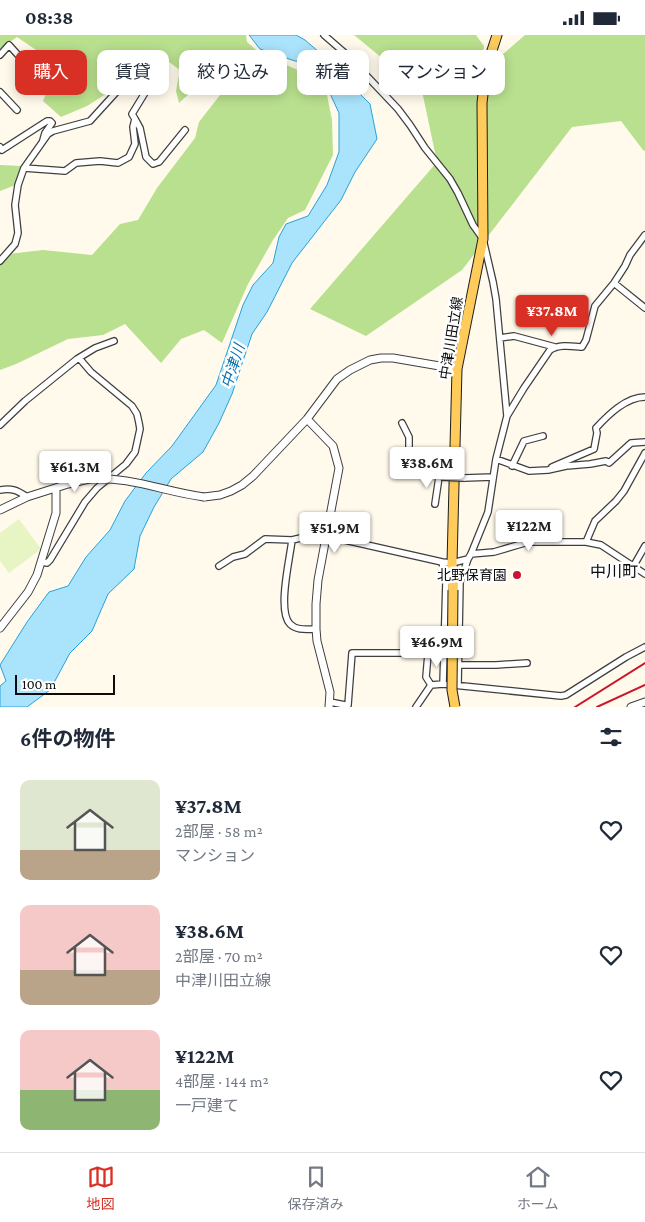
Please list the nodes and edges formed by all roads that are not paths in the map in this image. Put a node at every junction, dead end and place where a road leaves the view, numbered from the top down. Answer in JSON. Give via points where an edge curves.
{"nodes":[{"id":1,"x":324,"y":35,"type":"edge"},
{"id":2,"x":497,"y":35,"type":"edge"},
{"id":3,"x":15,"y":52,"type":"edge"},
{"id":4,"x":0,"y":55,"type":"edge"},
{"id":5,"x":0,"y":92,"type":"edge"},
{"id":6,"x":17,"y":110,"type":"dead end"},
{"id":7,"x":135,"y":119,"type":"junction"},
{"id":8,"x":185,"y":130,"type":"dead end"},
{"id":9,"x":43,"y":141,"type":"junction"},
{"id":10,"x":0,"y":147,"type":"edge"},
{"id":11,"x":24,"y":168,"type":"junction"},
{"id":12,"x":645,"y":235,"type":"edge"},
{"id":13,"x":483,"y":239,"type":"junction"},
{"id":14,"x":0,"y":261,"type":"edge"},
{"id":15,"x":614,"y":283,"type":"junction"},
{"id":16,"x":644,"y":305,"type":"edge"},
{"id":17,"x":500,"y":338,"type":"junction"},
{"id":18,"x":114,"y":341,"type":"dead end"},
{"id":19,"x":555,"y":347,"type":"junction"},
{"id":20,"x":79,"y":358,"type":"junction"},
{"id":21,"x":457,"y":369,"type":"junction"},
{"id":22,"x":645,"y":397,"type":"edge"},
{"id":23,"x":507,"y":416,"type":"junction"},
{"id":24,"x":307,"y":419,"type":"junction"},
{"id":25,"x":402,"y":423,"type":"dead end"},
{"id":26,"x":0,"y":425,"type":"edge"},
{"id":27,"x":543,"y":436,"type":"dead end"},
{"id":28,"x":645,"y":442,"type":"edge"},
{"id":29,"x":645,"y":453,"type":"edge"},
{"id":30,"x":496,"y":459,"type":"junction"},
{"id":31,"x":643,"y":463,"type":"edge"},
{"id":32,"x":512,"y":466,"type":"junction"},
{"id":33,"x":548,"y":470,"type":"junction"},
{"id":34,"x":440,"y":477,"type":"junction"},
{"id":35,"x":493,"y":477,"type":"junction"},
{"id":36,"x":56,"y":488,"type":"junction"},
{"id":37,"x":0,"y":490,"type":"edge"},
{"id":38,"x":27,"y":497,"type":"junction"},
{"id":39,"x":435,"y":504,"type":"dead end"},
{"id":40,"x":0,"y":510,"type":"edge"},
{"id":41,"x":327,"y":536,"type":"junction"},
{"id":42,"x":292,"y":540,"type":"junction"},
{"id":43,"x":586,"y":542,"type":"junction"},
{"id":44,"x":645,"y":546,"type":"edge"},
{"id":45,"x":470,"y":557,"type":"junction"},
{"id":46,"x":42,"y":562,"type":"junction"},
{"id":47,"x":442,"y":562,"type":"junction"},
{"id":48,"x":452,"y":563,"type":"junction"},
{"id":49,"x":219,"y":566,"type":"dead end"},
{"id":50,"x":633,"y":567,"type":"junction"},
{"id":51,"x":645,"y":574,"type":"edge"},
{"id":52,"x":460,"y":582,"type":"junction"},
{"id":53,"x":0,"y":628,"type":"edge"},
{"id":54,"x":316,"y":629,"type":"junction"},
{"id":55,"x":645,"y":647,"type":"edge"},
{"id":56,"x":428,"y":653,"type":"junction"},
{"id":57,"x":444,"y":653,"type":"junction"},
{"id":58,"x":527,"y":663,"type":"dead end"},
{"id":59,"x":458,"y":665,"type":"junction"},
{"id":60,"x":443,"y":684,"type":"junction"},
{"id":61,"x":431,"y":685,"type":"junction"},
{"id":62,"x":458,"y":685,"type":"junction"},
{"id":63,"x":645,"y":702,"type":"edge"},
{"id":64,"x":330,"y":704,"type":"edge"},
{"id":65,"x":346,"y":706,"type":"edge"},
{"id":66,"x":416,"y":707,"type":"edge"},
{"id":67,"x":455,"y":707,"type":"edge"},
{"id":68,"x":632,"y":707,"type":"edge"}],
"edges":[{"from":1,"to":13,"type":"street","via":[[398,109],[450,179]]},
{"from":2,"to":13,"type":"main road","name":"中津川田立線","via":[[486,69],[482,103]]},
{"from":3,"to":4,"type":"street","via":[[9,45]]},
{"from":5,"to":6,"type":"street"},
{"from":7,"to":8,"type":"street","via":[[146,157],[154,164]]},
{"from":7,"to":9,"type":"street","via":[[132,114],[151,83],[144,76],[120,87],[90,121],[53,131]]},
{"from":7,"to":11,"type":"street","via":[[135,144],[129,157],[118,163],[76,163],[64,171]]},
{"from":9,"to":10,"type":"street","via":[[44,133],[52,123],[50,121],[2,150]]},
{"from":9,"to":11,"type":"street"},
{"from":11,"to":14,"type":"street","via":[[15,205],[18,233],[15,244]]},
{"from":12,"to":15,"type":"street"},
{"from":13,"to":17,"type":"street","via":[[493,282]]},
{"from":13,"to":21,"type":"main road","name":"中津川田立線"},
{"from":15,"to":16,"type":"street"},
{"from":15,"to":19,"type":"street","via":[[595,306],[582,347]]},
{"from":17,"to":19,"type":"street","via":[[514,336]]},
{"from":17,"to":23,"type":"street"},
{"from":18,"to":20,"type":"street"},
{"from":19,"to":23,"type":"street"},
{"from":20,"to":26,"type":"street"},
{"from":20,"to":46,"type":"street","via":[[132,406],[140,423],[138,439],[135,451],[126,463],[85,502],[48,563]]},
{"from":21,"to":24,"type":"street","via":[[393,358],[370,360],[337,379]]},
{"from":21,"to":48,"type":"main road","name":"中津川田立線"},
{"from":22,"to":33,"type":"street","via":[[622,405],[596,428],[594,449]]},
{"from":23,"to":30,"type":"street"},
{"from":24,"to":36,"type":"street","bridge":true,"via":[[253,476],[225,493],[204,497],[187,495],[103,478]]},
{"from":24,"to":41,"type":"street","via":[[333,446],[339,468]]},
{"from":25,"to":34,"type":"street","via":[[409,437],[409,453],[427,471]]},
{"from":27,"to":32,"type":"street","via":[[524,441]]},
{"from":28,"to":33,"type":"street","via":[[631,443],[609,463]]},
{"from":29,"to":31,"type":"street"},
{"from":30,"to":32,"type":"street"},
{"from":30,"to":35,"type":"street"},
{"from":31,"to":43,"type":"street","via":[[616,501],[595,521]]},
{"from":32,"to":33,"type":"street","via":[[529,471]]},
{"from":34,"to":35,"type":"street","bridge":true},
{"from":34,"to":39,"type":"street"},
{"from":35,"to":45,"type":"street","via":[[488,512]]},
{"from":36,"to":38,"type":"street"},
{"from":36,"to":46,"type":"street","via":[[56,513]]},
{"from":37,"to":38,"type":"street","via":[[15,489]]},
{"from":38,"to":40,"type":"street"},
{"from":41,"to":42,"type":"street"},
{"from":41,"to":47,"type":"street"},
{"from":41,"to":54,"type":"street","via":[[318,580]]},
{"from":42,"to":49,"type":"street","via":[[265,539],[245,554]]},
{"from":42,"to":54,"type":"street","via":[[284,598],[285,614],[298,629]]},
{"from":43,"to":45,"type":"street","via":[[528,542]]},
{"from":43,"to":50,"type":"street","via":[[601,545]]},
{"from":44,"to":50,"type":"street"},
{"from":45,"to":48,"type":"street"},
{"from":45,"to":52,"type":"street"},
{"from":46,"to":53,"type":"street","via":[[32,586]]},
{"from":47,"to":48,"type":"street"},
{"from":47,"to":57,"type":"street","via":[[446,581]]},
{"from":48,"to":52,"type":"street"},
{"from":48,"to":67,"type":"main road","name":"中津川田立線","bridge":true,"via":[[452,684]]},
{"from":50,"to":51,"type":"street"},
{"from":52,"to":59,"type":"street"},
{"from":54,"to":64,"type":"street"},
{"from":55,"to":62,"type":"street","via":[[566,695]]},
{"from":56,"to":57,"type":"street"},
{"from":56,"to":61,"type":"street","via":[[426,677]]},
{"from":56,"to":65,"type":"street","via":[[352,653]]},
{"from":57,"to":60,"type":"street"},
{"from":58,"to":59,"type":"street"},
{"from":59,"to":62,"type":"street"},
{"from":60,"to":61,"type":"street"},
{"from":60,"to":62,"type":"street"},
{"from":61,"to":66,"type":"street"},
{"from":63,"to":68,"type":"street"},
{"from":64,"to":65,"type":"street"}]}
